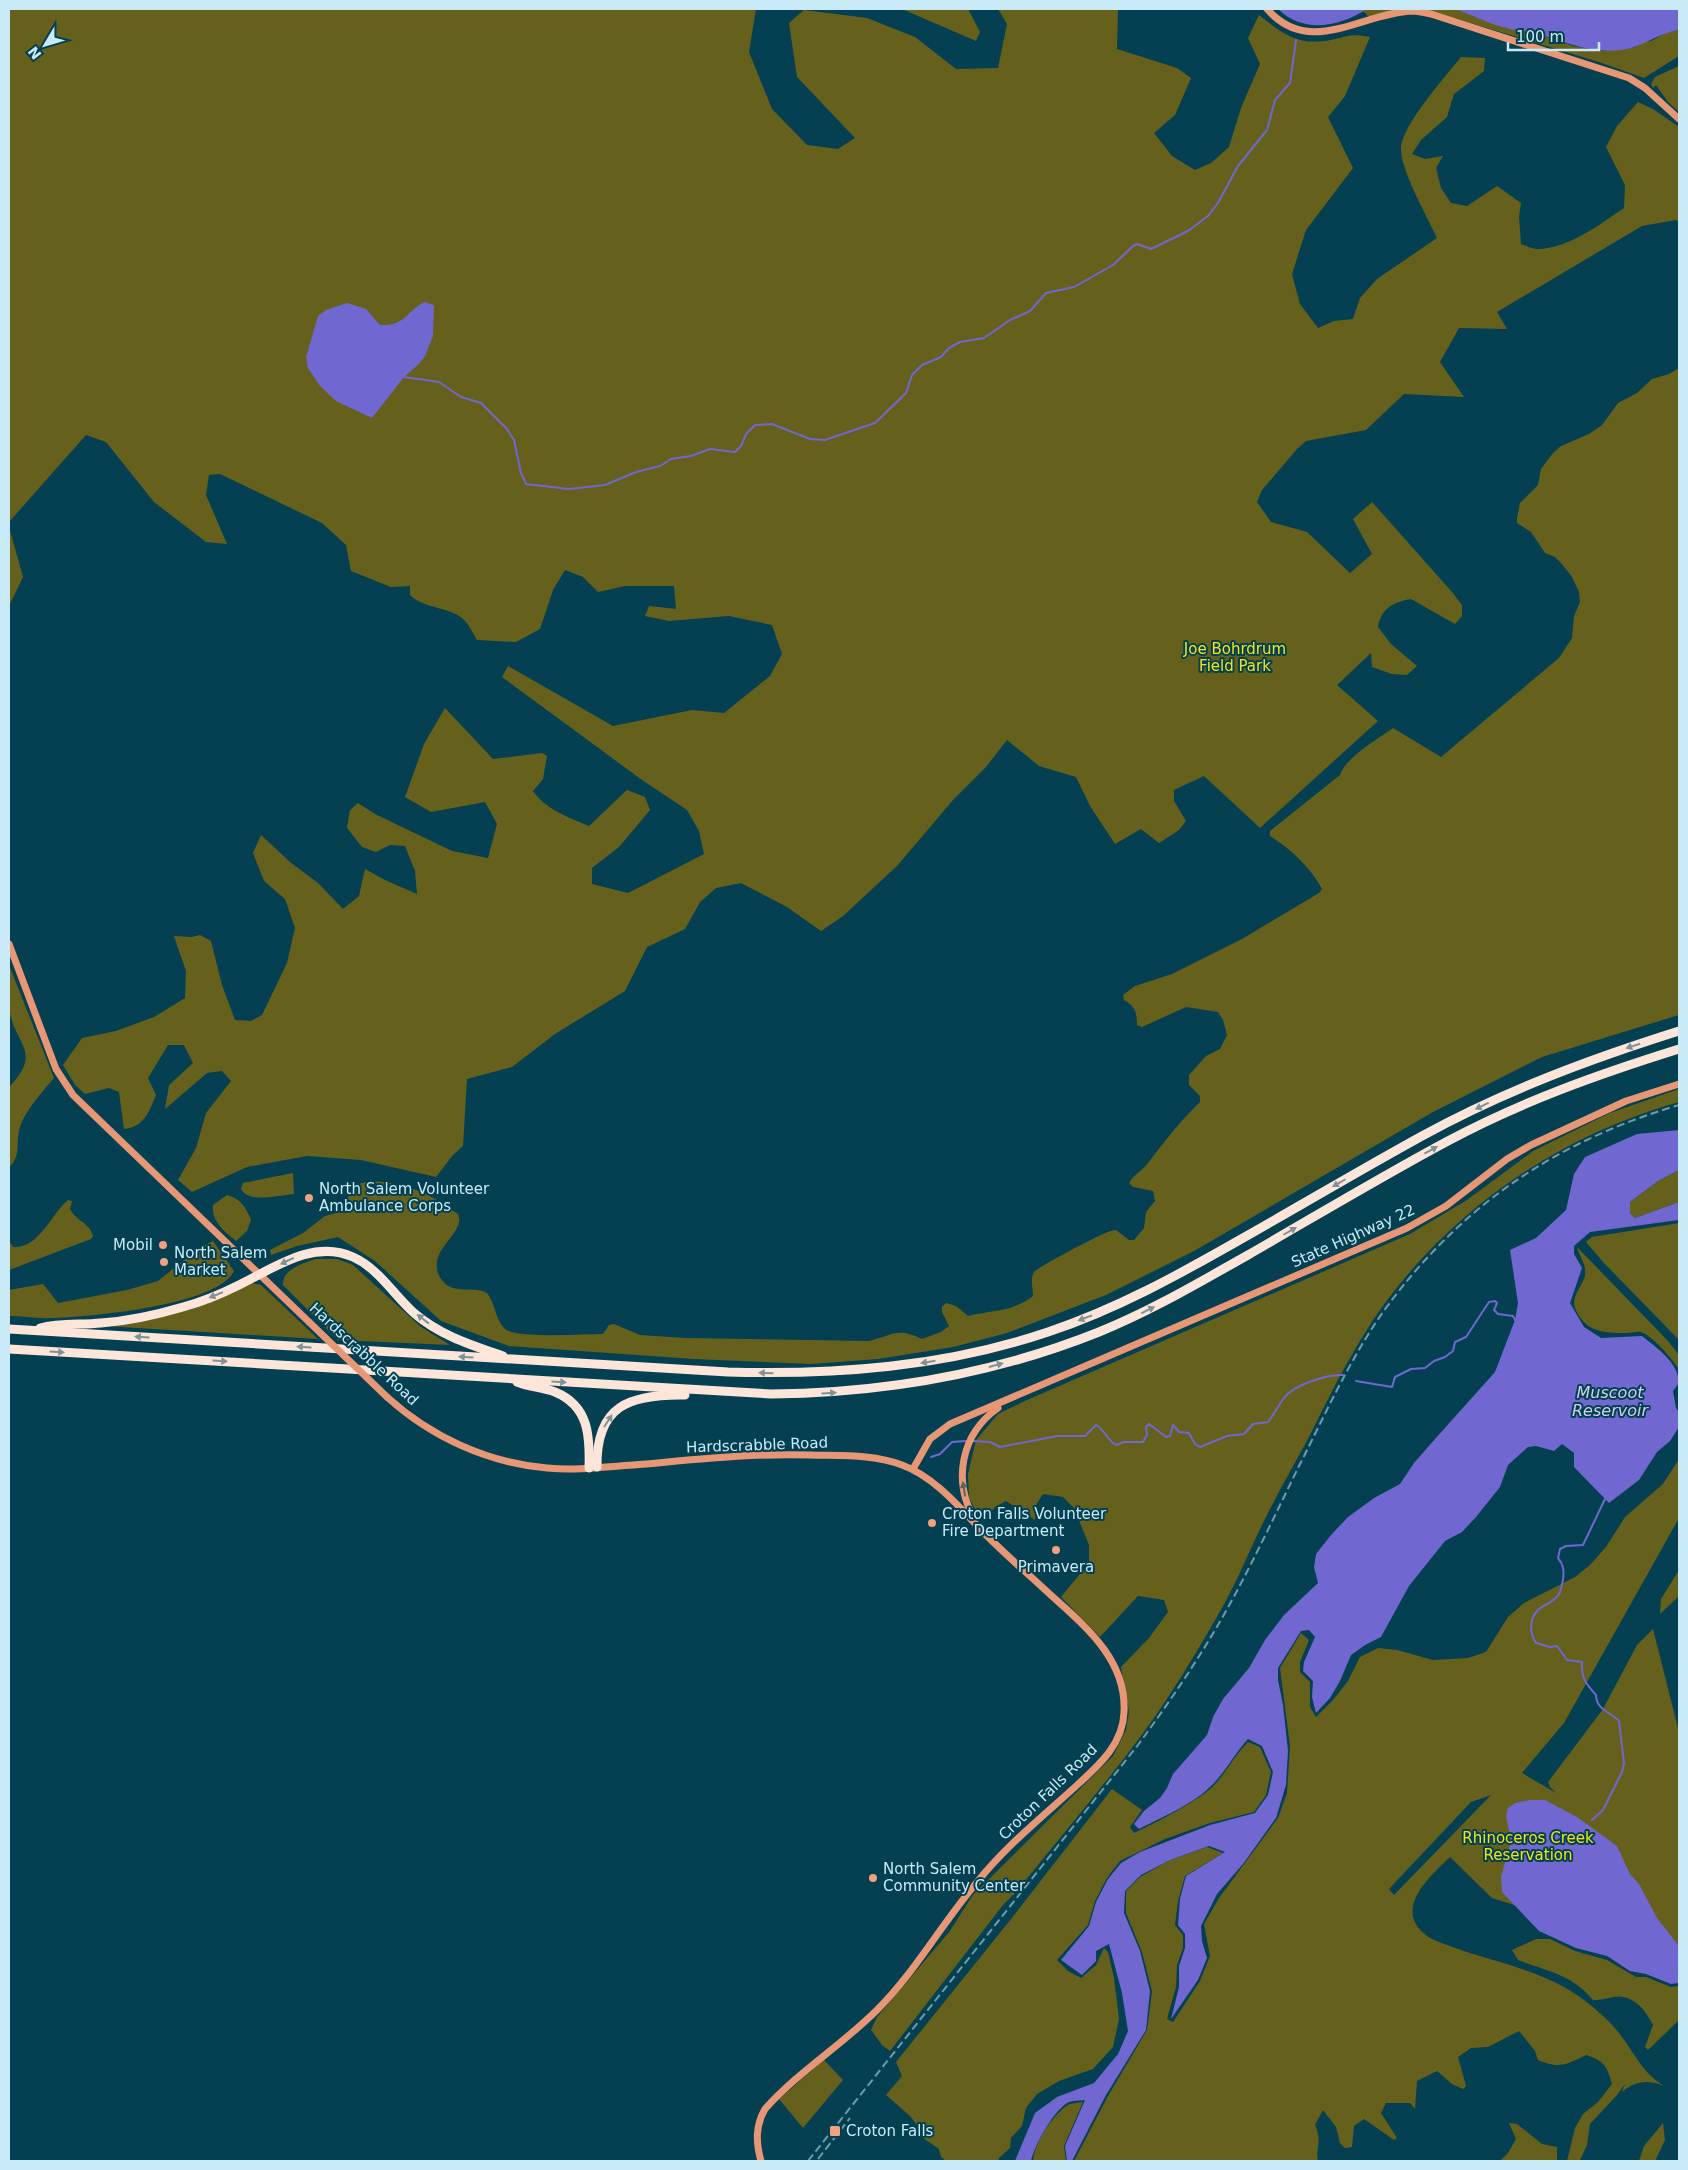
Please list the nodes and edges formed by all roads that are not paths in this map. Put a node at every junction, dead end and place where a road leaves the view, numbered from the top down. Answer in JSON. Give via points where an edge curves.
{"nodes":[{"id":1,"x":1267,"y":9,"type":"edge"},
{"id":2,"x":1679,"y":119,"type":"edge"},
{"id":3,"x":9,"y":944,"type":"edge"},
{"id":4,"x":1679,"y":1031,"type":"edge"},
{"id":5,"x":1679,"y":1049,"type":"edge"},
{"id":6,"x":1679,"y":1084,"type":"edge"},
{"id":7,"x":260,"y":1274,"type":"junction"},
{"id":8,"x":9,"y":1329,"type":"edge"},
{"id":9,"x":33,"y":1330,"type":"junction"},
{"id":10,"x":9,"y":1349,"type":"edge"},
{"id":11,"x":515,"y":1360,"type":"junction"},
{"id":12,"x":510,"y":1379,"type":"junction"},
{"id":13,"x":710,"y":1390,"type":"junction"},
{"id":14,"x":1025,"y":1393,"type":"junction"},
{"id":15,"x":593,"y":1468,"type":"junction"},
{"id":16,"x":912,"y":1469,"type":"junction"},
{"id":17,"x":984,"y":1533,"type":"junction"},
{"id":18,"x":762,"y":2161,"type":"edge"}],
"edges":[{"from":1,"to":2,"type":"main road","via":[[1287,26],[1320,33],[1390,14],[1413,11],[1431,14],[1629,78]]},
{"from":3,"to":7,"type":"main road","name":"Hardscrabble Road","via":[[56,1069],[73,1095]]},
{"from":4,"to":11,"type":"highway","one_way":true,"via":[[1588,1061],[1499,1097],[1414,1141],[1151,1289],[1091,1316],[1008,1344],[915,1364],[824,1372],[728,1372]]},
{"from":13,"to":5,"type":"highway","one_way":true,"via":[[794,1394],[883,1388],[970,1372],[1069,1343],[1158,1305],[1487,1122],[1563,1088]]},
{"from":6,"to":14,"type":"main road","name":"State Highway 22","via":[[1626,1101],[1518,1152],[1457,1198],[1407,1228]]},
{"from":7,"to":9,"type":"highway","one_way":true,"via":[[218,1295],[166,1312],[129,1320],[54,1325]]},
{"from":11,"to":7,"type":"highway","one_way":true,"via":[[455,1340],[432,1326],[412,1311],[370,1268],[348,1255],[323,1251],[303,1254]]},
{"from":7,"to":15,"type":"main road","name":"Hardscrabble Road","bridge":true,"via":[[387,1397],[437,1434],[476,1452],[532,1466]]},
{"from":8,"to":9,"type":"highway"},
{"from":11,"to":9,"type":"highway","one_way":true},
{"from":10,"to":12,"type":"highway","one_way":true},
{"from":12,"to":13,"type":"highway","one_way":true},
{"from":12,"to":15,"type":"highway","via":[[564,1396],[577,1409],[589,1433]]},
{"from":15,"to":13,"type":"highway","one_way":true,"via":[[604,1426],[627,1402],[645,1396],[693,1395]]},
{"from":14,"to":16,"type":"main road","via":[[942,1428],[930,1439]]},
{"from":17,"to":14,"type":"main road","one_way":true,"via":[[965,1498],[962,1468],[966,1450],[983,1420],[996,1408]]},
{"from":15,"to":16,"type":"main road","name":"Hardscrabble Road","via":[[791,1454],[881,1459]]},
{"from":16,"to":17,"type":"main road","name":"Croton Falls Road","via":[[940,1490]]},
{"from":17,"to":18,"type":"main road","name":"Croton Falls Road","via":[[1089,1630],[1110,1655],[1123,1694],[1124,1714],[1120,1732],[1099,1765],[979,1879],[880,2007],[770,2103],[759,2124],[758,2146]]}]}
